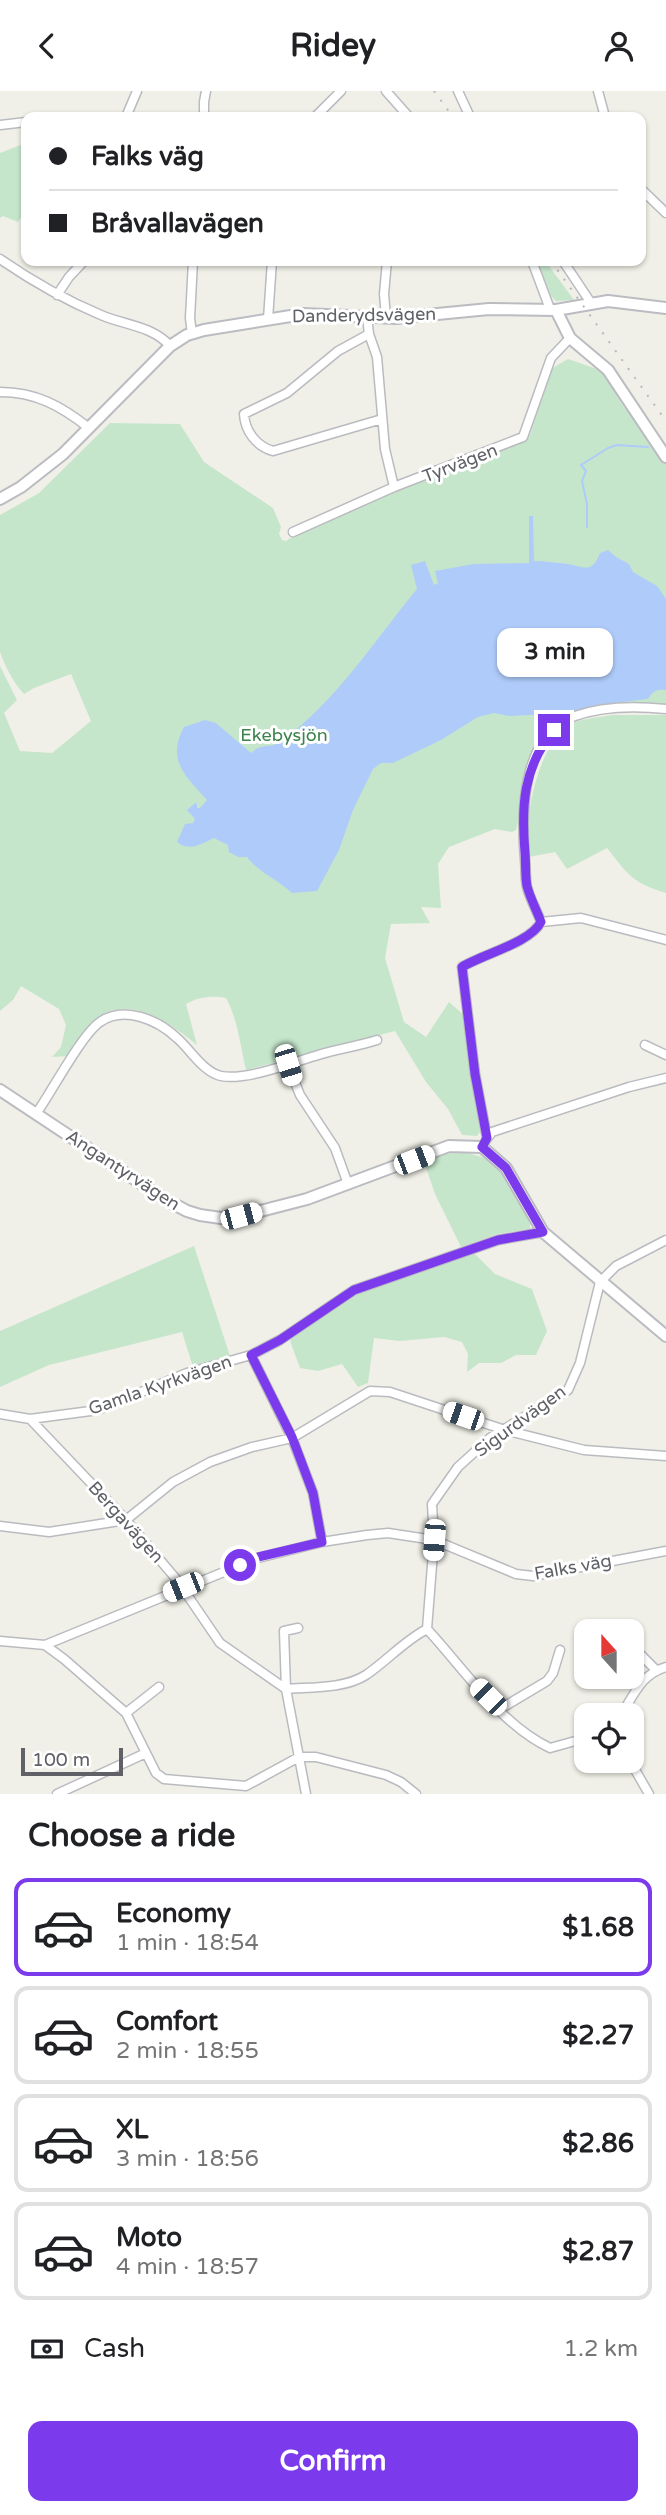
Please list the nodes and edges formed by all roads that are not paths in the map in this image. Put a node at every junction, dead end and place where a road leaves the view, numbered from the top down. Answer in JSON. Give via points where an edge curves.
{"nodes":[{"id":1,"x":137,"y":91,"type":"edge"},
{"id":2,"x":206,"y":91,"type":"edge"},
{"id":3,"x":341,"y":91,"type":"edge"},
{"id":4,"x":386,"y":91,"type":"edge"},
{"id":5,"x":458,"y":91,"type":"edge"},
{"id":6,"x":597,"y":91,"type":"edge"},
{"id":7,"x":129,"y":112,"type":"edge"},
{"id":8,"x":204,"y":112,"type":"edge"},
{"id":9,"x":321,"y":112,"type":"edge"},
{"id":10,"x":405,"y":112,"type":"edge"},
{"id":11,"x":468,"y":112,"type":"edge"},
{"id":12,"x":603,"y":112,"type":"edge"},
{"id":13,"x":21,"y":122,"type":"edge"},
{"id":14,"x":0,"y":125,"type":"edge"},
{"id":15,"x":646,"y":194,"type":"edge"},
{"id":16,"x":666,"y":213,"type":"edge"},
{"id":17,"x":0,"y":259,"type":"edge"},
{"id":18,"x":79,"y":266,"type":"edge"},
{"id":19,"x":193,"y":266,"type":"edge"},
{"id":20,"x":272,"y":266,"type":"edge"},
{"id":21,"x":387,"y":266,"type":"edge"},
{"id":22,"x":534,"y":266,"type":"edge"},
{"id":23,"x":566,"y":266,"type":"edge"},
{"id":24,"x":57,"y":295,"type":"junction"},
{"id":25,"x":591,"y":303,"type":"junction"},
{"id":26,"x":666,"y":308,"type":"edge"},
{"id":27,"x":553,"y":309,"type":"junction"},
{"id":28,"x":367,"y":316,"type":"junction"},
{"id":29,"x":386,"y":317,"type":"junction"},
{"id":30,"x":268,"y":319,"type":"junction"},
{"id":31,"x":192,"y":334,"type":"junction"},
{"id":32,"x":369,"y":334,"type":"junction"},
{"id":33,"x":570,"y":338,"type":"junction"},
{"id":34,"x":170,"y":346,"type":"junction"},
{"id":35,"x":0,"y":391,"type":"edge"},
{"id":36,"x":382,"y":419,"type":"junction"},
{"id":37,"x":89,"y":428,"type":"junction"},
{"id":38,"x":666,"y":457,"type":"edge"},
{"id":39,"x":394,"y":487,"type":"junction"},
{"id":40,"x":0,"y":499,"type":"edge"},
{"id":41,"x":293,"y":532,"type":"dead end"},
{"id":42,"x":666,"y":709,"type":"edge"},
{"id":43,"x":541,"y":922,"type":"junction"},
{"id":44,"x":666,"y":940,"type":"edge"},
{"id":45,"x":377,"y":1040,"type":"dead end"},
{"id":46,"x":645,"y":1045,"type":"dead end"},
{"id":47,"x":666,"y":1055,"type":"edge"},
{"id":48,"x":288,"y":1065,"type":"junction"},
{"id":49,"x":666,"y":1078,"type":"edge"},
{"id":50,"x":0,"y":1090,"type":"edge"},
{"id":51,"x":36,"y":1114,"type":"junction"},
{"id":52,"x":485,"y":1142,"type":"junction"},
{"id":53,"x":348,"y":1184,"type":"junction"},
{"id":54,"x":543,"y":1232,"type":"junction"},
{"id":55,"x":666,"y":1240,"type":"edge"},
{"id":56,"x":600,"y":1282,"type":"junction"},
{"id":57,"x":666,"y":1336,"type":"edge"},
{"id":58,"x":251,"y":1355,"type":"junction"},
{"id":59,"x":0,"y":1414,"type":"edge"},
{"id":60,"x":30,"y":1419,"type":"junction"},
{"id":61,"x":505,"y":1430,"type":"junction"},
{"id":62,"x":292,"y":1437,"type":"junction"},
{"id":63,"x":666,"y":1455,"type":"edge"},
{"id":64,"x":126,"y":1520,"type":"junction"},
{"id":65,"x":0,"y":1526,"type":"edge"},
{"id":66,"x":434,"y":1540,"type":"junction"},
{"id":67,"x":322,"y":1542,"type":"junction"},
{"id":68,"x":666,"y":1551,"type":"edge"},
{"id":69,"x":183,"y":1587,"type":"junction"},
{"id":70,"x":298,"y":1628,"type":"dead end"},
{"id":71,"x":427,"y":1629,"type":"junction"},
{"id":72,"x":0,"y":1641,"type":"edge"},
{"id":73,"x":45,"y":1645,"type":"junction"},
{"id":74,"x":560,"y":1650,"type":"dead end"},
{"id":75,"x":644,"y":1658,"type":"edge"},
{"id":76,"x":666,"y":1667,"type":"edge"},
{"id":77,"x":656,"y":1670,"type":"junction"},
{"id":78,"x":159,"y":1687,"type":"dead end"},
{"id":79,"x":286,"y":1689,"type":"junction"},
{"id":80,"x":628,"y":1703,"type":"edge"},
{"id":81,"x":500,"y":1709,"type":"junction"},
{"id":82,"x":126,"y":1713,"type":"junction"},
{"id":83,"x":574,"y":1741,"type":"edge"},
{"id":84,"x":146,"y":1753,"type":"junction"},
{"id":85,"x":299,"y":1757,"type":"junction"},
{"id":86,"x":637,"y":1773,"type":"edge"},
{"id":87,"x":246,"y":1790,"type":"edge"},
{"id":88,"x":57,"y":1794,"type":"edge"},
{"id":89,"x":306,"y":1794,"type":"edge"},
{"id":90,"x":416,"y":1794,"type":"edge"},
{"id":91,"x":649,"y":1794,"type":"edge"}],
"edges":[{"from":1,"to":7,"type":"street"},
{"from":2,"to":8,"type":"street"},
{"from":3,"to":9,"type":"street"},
{"from":4,"to":10,"type":"street"},
{"from":5,"to":11,"type":"street"},
{"from":6,"to":12,"type":"street"},
{"from":13,"to":14,"type":"street"},
{"from":15,"to":16,"type":"street"},
{"from":17,"to":24,"type":"street"},
{"from":18,"to":24,"type":"street"},
{"from":19,"to":31,"type":"street"},
{"from":20,"to":30,"type":"street"},
{"from":21,"to":29,"type":"street"},
{"from":22,"to":27,"type":"street"},
{"from":23,"to":25,"type":"street"},
{"from":24,"to":34,"type":"street","via":[[150,332]]},
{"from":25,"to":26,"type":"street","name":"Danderydsvägen"},
{"from":25,"to":27,"type":"street","name":"Danderydsvägen"},
{"from":27,"to":29,"type":"street","name":"Danderydsvägen"},
{"from":27,"to":33,"type":"street"},
{"from":28,"to":29,"type":"street","name":"Danderydsvägen"},
{"from":28,"to":30,"type":"street","name":"Danderydsvägen"},
{"from":28,"to":32,"type":"street"},
{"from":30,"to":31,"type":"street","name":"Danderydsvägen"},
{"from":31,"to":34,"type":"street","name":"Danderydsvägen"},
{"from":32,"to":36,"type":"street","via":[[377,357]]},
{"from":32,"to":36,"type":"street","via":[[338,351],[287,393],[244,414],[244,424],[263,447],[273,451]]},
{"from":33,"to":38,"type":"street","via":[[608,370]]},
{"from":33,"to":39,"type":"street","name":"Tyrvägen","via":[[551,358],[523,437]]},
{"from":34,"to":37,"type":"street","name":"Danderydsvägen"},
{"from":35,"to":37,"type":"street","via":[[43,399]]},
{"from":36,"to":39,"type":"street"},
{"from":37,"to":40,"type":"street","name":"Danderydsvägen","via":[[41,472]]},
{"from":39,"to":41,"type":"street","name":"Tyrvägen"},
{"from":42,"to":43,"type":"street","via":[[609,709],[573,716],[540,746],[527,779],[522,827],[527,887]]},
{"from":43,"to":44,"type":"street","via":[[581,918]]},
{"from":43,"to":52,"type":"street","via":[[524,938],[462,967]]},
{"from":45,"to":48,"type":"street"},
{"from":46,"to":47,"type":"street"},
{"from":48,"to":51,"type":"street","via":[[221,1076],[165,1028],[138,1017],[112,1015],[97,1023]]},
{"from":48,"to":53,"type":"street","via":[[300,1095],[335,1148]]},
{"from":49,"to":52,"type":"street","via":[[492,1132]]},
{"from":50,"to":51,"type":"street","name":"Angantyrvägen"},
{"from":51,"to":53,"type":"street","name":"Angantyrvägen","via":[[166,1201],[200,1215],[241,1216]]},
{"from":52,"to":53,"type":"street","name":"Angantyrvägen","via":[[449,1146]]},
{"from":52,"to":54,"type":"street","via":[[506,1168]]},
{"from":54,"to":56,"type":"street"},
{"from":54,"to":58,"type":"street","name":"Gamla Kyrkvägen","via":[[498,1240],[354,1290]]},
{"from":55,"to":56,"type":"street","via":[[616,1266]]},
{"from":56,"to":57,"type":"street"},
{"from":56,"to":61,"type":"street","name":"Sigurdvägen","via":[[580,1363],[568,1390]]},
{"from":58,"to":60,"type":"street","name":"Gamla Kyrkvägen","via":[[187,1373],[98,1410]]},
{"from":58,"to":62,"type":"street"},
{"from":59,"to":60,"type":"street","name":"Gamla Kyrkvägen"},
{"from":60,"to":64,"type":"street","name":"Bergavägen"},
{"from":61,"to":62,"type":"street","via":[[390,1392],[370,1391]]},
{"from":61,"to":63,"type":"street","via":[[584,1450]]},
{"from":61,"to":66,"type":"street","name":"Sigurdvägen","via":[[458,1467],[432,1504]]},
{"from":62,"to":64,"type":"street","via":[[210,1462],[173,1482]]},
{"from":62,"to":67,"type":"street","via":[[313,1493]]},
{"from":64,"to":65,"type":"street","via":[[49,1532]]},
{"from":64,"to":69,"type":"street","name":"Bergavägen"},
{"from":66,"to":67,"type":"street","name":"Falks väg","via":[[388,1533]]},
{"from":66,"to":68,"type":"street","name":"Falks väg","via":[[516,1574],[533,1576]]},
{"from":66,"to":71,"type":"street","name":"Sigurdvägen"},
{"from":67,"to":69,"type":"street","name":"Falks väg","via":[[258,1557]]},
{"from":69,"to":73,"type":"street","name":"Falks väg"},
{"from":69,"to":79,"type":"street","name":"Bergavägen","via":[[220,1643]]},
{"from":70,"to":79,"type":"street","via":[[284,1631]]},
{"from":71,"to":79,"type":"street","via":[[365,1676],[348,1683]]},
{"from":71,"to":81,"type":"street"},
{"from":72,"to":73,"type":"street"},
{"from":73,"to":82,"type":"street"},
{"from":74,"to":81,"type":"street","via":[[547,1681]]},
{"from":75,"to":77,"type":"street"},
{"from":76,"to":77,"type":"street"},
{"from":77,"to":80,"type":"street","via":[[639,1683]]},
{"from":78,"to":82,"type":"street"},
{"from":79,"to":85,"type":"street"},
{"from":81,"to":83,"type":"street","via":[[530,1739],[550,1748]]},
{"from":82,"to":84,"type":"street"},
{"from":84,"to":87,"type":"street","via":[[164,1779]]},
{"from":84,"to":88,"type":"street"},
{"from":85,"to":87,"type":"street"},
{"from":85,"to":89,"type":"street"},
{"from":85,"to":90,"type":"street","via":[[386,1775]]},
{"from":86,"to":91,"type":"street"}]}
